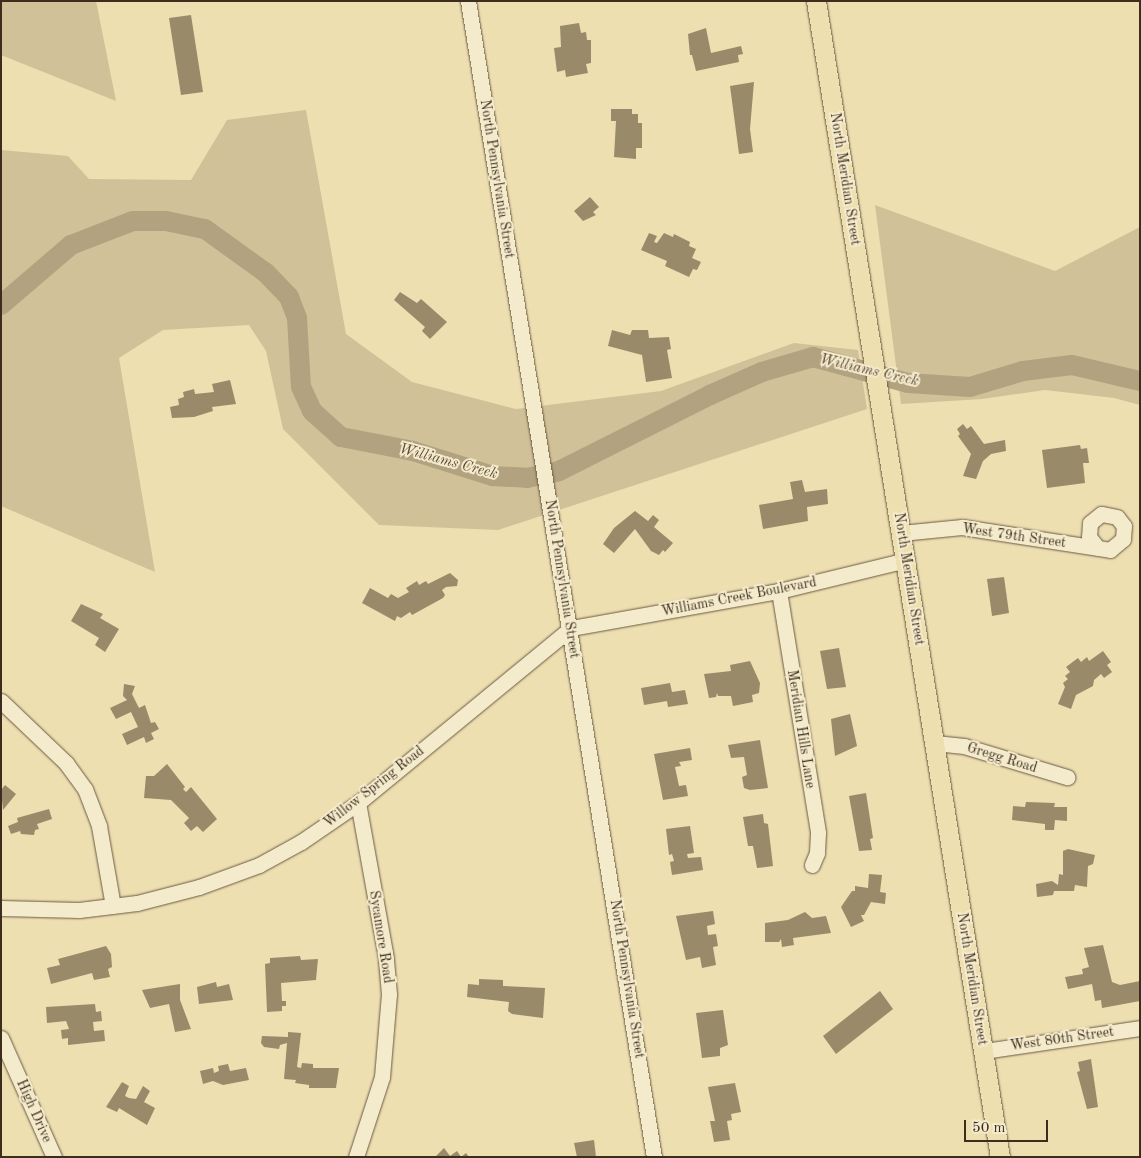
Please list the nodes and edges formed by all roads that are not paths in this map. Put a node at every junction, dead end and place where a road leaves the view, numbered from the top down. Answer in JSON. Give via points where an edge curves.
{"nodes":[{"id":1,"x":468,"y":1,"type":"edge"},
{"id":2,"x":816,"y":1,"type":"edge"},
{"id":3,"x":901,"y":533,"type":"junction"},
{"id":4,"x":1098,"y":548,"type":"dead end"},
{"id":5,"x":906,"y":560,"type":"junction"},
{"id":6,"x":779,"y":591,"type":"junction"},
{"id":7,"x":570,"y":628,"type":"junction"},
{"id":8,"x":1,"y":701,"type":"edge"},
{"id":9,"x":935,"y":743,"type":"junction"},
{"id":10,"x":1068,"y":777,"type":"dead end"},
{"id":11,"x":358,"y":803,"type":"junction"},
{"id":12,"x":812,"y":865,"type":"dead end"},
{"id":13,"x":113,"y":906,"type":"junction"},
{"id":14,"x":1,"y":908,"type":"edge"},
{"id":15,"x":1140,"y":1028,"type":"edge"},
{"id":16,"x":1,"y":1038,"type":"edge"},
{"id":17,"x":984,"y":1051,"type":"junction"},
{"id":18,"x":54,"y":1157,"type":"edge"},
{"id":19,"x":356,"y":1157,"type":"edge"},
{"id":20,"x":654,"y":1157,"type":"edge"},
{"id":21,"x":1000,"y":1157,"type":"edge"}],
"edges":[{"from":1,"to":7,"type":"street","name":"North Pennsylvania Street"},
{"from":2,"to":3,"type":"main road","name":"North Meridian Street"},
{"from":3,"to":4,"type":"street","name":"West 79th Street","via":[[962,528]]},
{"from":3,"to":5,"type":"main road","name":"North Meridian Street"},
{"from":5,"to":6,"type":"street","name":"Williams Creek Boulevard"},
{"from":5,"to":9,"type":"main road","name":"North Meridian Street"},
{"from":6,"to":7,"type":"street","name":"Williams Creek Boulevard"},
{"from":6,"to":12,"type":"street","name":"Meridian Hills Lane","via":[[818,834]]},
{"from":7,"to":11,"type":"street","name":"Willow Spring Road"},
{"from":7,"to":20,"type":"street","name":"North Pennsylvania Street"},
{"from":8,"to":13,"type":"street","via":[[66,764],[85,790],[98,821]]},
{"from":9,"to":10,"type":"street","name":"Gregg Road","via":[[964,746]]},
{"from":9,"to":17,"type":"main road","name":"North Meridian Street"},
{"from":11,"to":13,"type":"street","name":"Willow Spring Road","via":[[310,837],[258,865],[186,891]]},
{"from":11,"to":19,"type":"street","name":"Sycamore Road","via":[[386,958],[389,994],[382,1077]]},
{"from":13,"to":14,"type":"street","name":"Willow Spring Road","via":[[79,910]]},
{"from":15,"to":17,"type":"street","name":"West 80th Street"},
{"from":16,"to":18,"type":"street","name":"High Drive"},
{"from":17,"to":21,"type":"main road","name":"North Meridian Street"}]}
